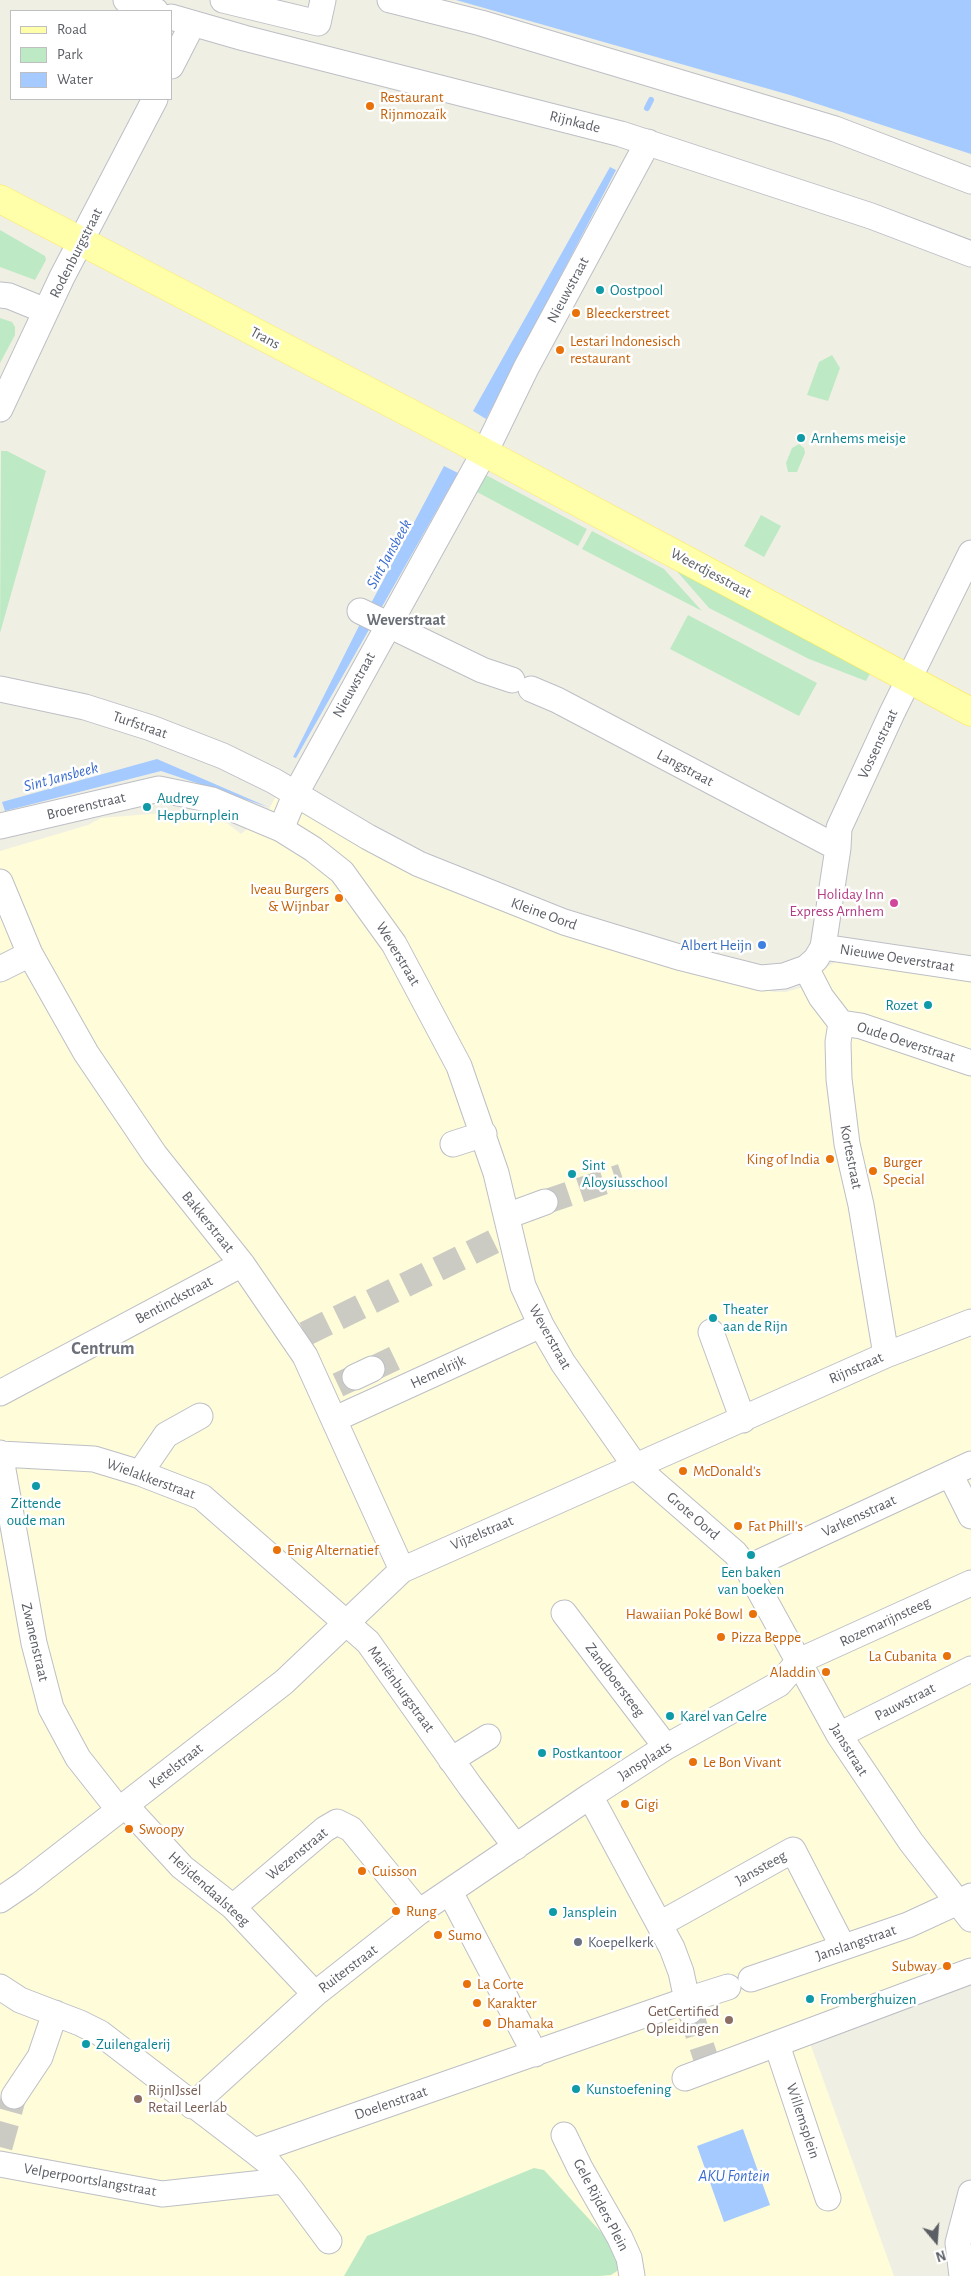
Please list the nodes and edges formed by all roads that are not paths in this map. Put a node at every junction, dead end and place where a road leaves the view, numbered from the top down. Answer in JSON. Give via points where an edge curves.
{"nodes":[{"id":1,"x":126,"y":0,"type":"edge"},
{"id":2,"x":223,"y":0,"type":"edge"},
{"id":3,"x":323,"y":0,"type":"edge"},
{"id":4,"x":390,"y":0,"type":"edge"},
{"id":5,"x":153,"y":10,"type":"edge"},
{"id":6,"x":182,"y":21,"type":"edge"},
{"id":7,"x":172,"y":62,"type":"edge"},
{"id":8,"x":154,"y":100,"type":"edge"},
{"id":9,"x":648,"y":142,"type":"junction"},
{"id":10,"x":971,"y":181,"type":"edge"},
{"id":11,"x":0,"y":199,"type":"edge"},
{"id":12,"x":81,"y":242,"type":"junction"},
{"id":13,"x":971,"y":254,"type":"edge"},
{"id":14,"x":0,"y":294,"type":"edge"},
{"id":15,"x":46,"y":311,"type":"junction"},
{"id":16,"x":0,"y":409,"type":"edge"},
{"id":17,"x":450,"y":434,"type":"joint"},
{"id":18,"x":484,"y":452,"type":"junction"},
{"id":19,"x":971,"y":553,"type":"edge"},
{"id":20,"x":372,"y":617,"type":"junction"},
{"id":21,"x":910,"y":680,"type":"junction"},
{"id":22,"x":0,"y":689,"type":"edge"},
{"id":23,"x":971,"y":712,"type":"edge"},
{"id":24,"x":274,"y":781,"type":"joint"},
{"id":25,"x":296,"y":793,"type":"junction"},
{"id":26,"x":257,"y":820,"type":"joint"},
{"id":27,"x":0,"y":826,"type":"edge"},
{"id":28,"x":280,"y":829,"type":"junction"},
{"id":29,"x":838,"y":848,"type":"junction"},
{"id":30,"x":0,"y":882,"type":"edge"},
{"id":31,"x":822,"y":947,"type":"junction"},
{"id":32,"x":30,"y":954,"type":"junction"},
{"id":33,"x":806,"y":968,"type":"junction"},
{"id":34,"x":0,"y":969,"type":"edge"},
{"id":35,"x":971,"y":969,"type":"edge"},
{"id":36,"x":840,"y":1023,"type":"junction"},
{"id":37,"x":971,"y":1063,"type":"edge"},
{"id":38,"x":484,"y":1134,"type":"junction"},
{"id":39,"x":453,"y":1144,"type":"dead end"},
{"id":40,"x":545,"y":1202,"type":"tunnel mouth"},
{"id":41,"x":506,"y":1229,"type":"junction"},
{"id":42,"x":242,"y":1264,"type":"junction"},
{"id":43,"x":971,"y":1322,"type":"edge"},
{"id":44,"x":542,"y":1325,"type":"junction"},
{"id":45,"x":711,"y":1332,"type":"dead end"},
{"id":46,"x":886,"y":1355,"type":"junction"},
{"id":47,"x":0,"y":1393,"type":"edge"},
{"id":48,"x":200,"y":1416,"type":"dead end"},
{"id":49,"x":335,"y":1419,"type":"junction"},
{"id":50,"x":743,"y":1420,"type":"junction"},
{"id":51,"x":0,"y":1454,"type":"edge"},
{"id":52,"x":636,"y":1467,"type":"junction"},
{"id":53,"x":961,"y":1469,"type":"edge"},
{"id":54,"x":140,"y":1473,"type":"junction"},
{"id":55,"x":971,"y":1516,"type":"edge"},
{"id":56,"x":747,"y":1568,"type":"junction"},
{"id":57,"x":402,"y":1570,"type":"junction"},
{"id":58,"x":971,"y":1583,"type":"edge"},
{"id":59,"x":564,"y":1613,"type":"dead end"},
{"id":60,"x":344,"y":1623,"type":"junction"},
{"id":61,"x":799,"y":1661,"type":"junction"},
{"id":62,"x":971,"y":1669,"type":"edge"},
{"id":63,"x":839,"y":1735,"type":"junction"},
{"id":64,"x":488,"y":1737,"type":"dead end"},
{"id":65,"x":666,"y":1746,"type":"junction"},
{"id":66,"x":451,"y":1760,"type":"junction"},
{"id":67,"x":590,"y":1796,"type":"junction"},
{"id":68,"x":122,"y":1808,"type":"junction"},
{"id":69,"x":516,"y":1847,"type":"junction"},
{"id":70,"x":450,"y":1892,"type":"junction"},
{"id":71,"x":0,"y":1900,"type":"edge"},
{"id":72,"x":967,"y":1905,"type":"edge"},
{"id":73,"x":233,"y":1907,"type":"junction"},
{"id":74,"x":419,"y":1912,"type":"junction"},
{"id":75,"x":660,"y":1924,"type":"junction"},
{"id":76,"x":843,"y":1948,"type":"junction"},
{"id":77,"x":971,"y":1972,"type":"edge"},
{"id":78,"x":751,"y":1979,"type":"dead end"},
{"id":79,"x":0,"y":1987,"type":"edge"},
{"id":80,"x":728,"y":1987,"type":"dead end"},
{"id":81,"x":314,"y":1994,"type":"junction"},
{"id":82,"x":688,"y":2006,"type":"junction"},
{"id":83,"x":55,"y":2013,"type":"junction"},
{"id":84,"x":777,"y":2045,"type":"junction"},
{"id":85,"x":532,"y":2055,"type":"junction"},
{"id":86,"x":685,"y":2078,"type":"dead end"},
{"id":87,"x":14,"y":2096,"type":"tunnel mouth"},
{"id":88,"x":192,"y":2106,"type":"junction"},
{"id":89,"x":564,"y":2135,"type":"dead end"},
{"id":90,"x":254,"y":2151,"type":"junction"},
{"id":91,"x":0,"y":2164,"type":"edge"},
{"id":92,"x":282,"y":2181,"type":"junction"},
{"id":93,"x":971,"y":2193,"type":"edge"},
{"id":94,"x":828,"y":2198,"type":"dead end"},
{"id":95,"x":329,"y":2241,"type":"dead end"},
{"id":96,"x":632,"y":2276,"type":"edge"},
{"id":97,"x":962,"y":2276,"type":"edge"}],
"edges":[{"from":1,"to":5,"type":"street"},
{"from":2,"to":3,"type":"street","via":[[318,23]]},
{"from":4,"to":10,"type":"street","via":[[480,23],[835,130]]},
{"from":6,"to":7,"type":"street"},
{"from":6,"to":9,"type":"street","name":"Rijnkade"},
{"from":8,"to":12,"type":"street","name":"Rodenburgstraat"},
{"from":9,"to":13,"type":"street","name":"Rijnkade","via":[[871,216]]},
{"from":9,"to":18,"type":"street","name":"Nieuwstraat"},
{"from":11,"to":12,"type":"main road","name":"Trans"},
{"from":12,"to":15,"type":"street","name":"Rodenburgstraat"},
{"from":12,"to":17,"type":"main road","name":"Trans"},
{"from":14,"to":15,"type":"street"},
{"from":15,"to":16,"type":"street","name":"Rodenburgstraat"},
{"from":17,"to":18,"type":"main road","name":"Weerdjesstraat"},
{"from":18,"to":20,"type":"street","name":"Nieuwstraat"},
{"from":18,"to":21,"type":"main road","name":"Weerdjesstraat"},
{"from":19,"to":21,"type":"street","name":"Vossenstraat"},
{"from":20,"to":25,"type":"street","name":"Nieuwstraat"},
{"from":20,"to":29,"type":"street","name":"Langstraat","via":[[482,670],[557,700]]},
{"from":21,"to":23,"type":"main road","name":"Weerdjesstraat"},
{"from":21,"to":29,"type":"street","name":"Vossenstraat","via":[[839,828]]},
{"from":22,"to":24,"type":"street","name":"Turfstraat","via":[[85,707],[151,728]]},
{"from":24,"to":25,"type":"street","name":"Kleine Oord"},
{"from":25,"to":28,"type":"street","name":"Nieuwstraat"},
{"from":25,"to":33,"type":"street","name":"Kleine Oord","via":[[419,864],[564,922],[761,978],[784,976]]},
{"from":26,"to":27,"type":"street","name":"Broerenstraat","via":[[212,800],[159,788]]},
{"from":26,"to":28,"type":"street","name":"Weverstraat"},
{"from":28,"to":38,"type":"street","name":"Weverstraat","via":[[342,872],[394,944],[448,1042]]},
{"from":29,"to":31,"type":"street","name":"Vossenstraat"},
{"from":30,"to":32,"type":"street","name":"Bakkerstraat"},
{"from":31,"to":33,"type":"street"},
{"from":31,"to":35,"type":"street","name":"Nieuwe Oeverstraat"},
{"from":32,"to":34,"type":"street"},
{"from":32,"to":42,"type":"street","name":"Bakkerstraat","via":[[86,1053],[155,1155]]},
{"from":33,"to":36,"type":"street"},
{"from":36,"to":37,"type":"street","name":"Oude Oeverstraat","via":[[861,1026]]},
{"from":36,"to":46,"type":"street","name":"Kortestraat","via":[[839,1080],[847,1144],[861,1205]]},
{"from":38,"to":39,"type":"street"},
{"from":38,"to":41,"type":"street","name":"Weverstraat"},
{"from":40,"to":41,"type":"street"},
{"from":41,"to":44,"type":"street","name":"Weverstraat","via":[[524,1286]]},
{"from":42,"to":47,"type":"street","name":"Bentinckstraat"},
{"from":42,"to":49,"type":"street","name":"Bakkerstraat","via":[[300,1337],[305,1356],[347,1381]]},
{"from":43,"to":46,"type":"street","name":"Rijnstraat"},
{"from":44,"to":49,"type":"street","name":"Hemelrijk"},
{"from":44,"to":52,"type":"street","name":"Weverstraat","via":[[563,1364]]},
{"from":45,"to":50,"type":"street"},
{"from":46,"to":50,"type":"street","name":"Rijnstraat"},
{"from":48,"to":54,"type":"street","via":[[166,1435]]},
{"from":49,"to":57,"type":"street","name":"Bakkerstraat"},
{"from":50,"to":52,"type":"street","name":"Rijnstraat"},
{"from":51,"to":54,"type":"street","name":"Wielakkerstraat","via":[[94,1459]]},
{"from":51,"to":68,"type":"street","name":"Zwanenstraat","via":[[34,1643],[51,1708],[78,1758]]},
{"from":52,"to":56,"type":"street","name":"Grote Oord","via":[[735,1553]]},
{"from":52,"to":57,"type":"street","name":"Vijzelstraat"},
{"from":53,"to":55,"type":"street"},
{"from":53,"to":56,"type":"street","name":"Varkensstraat"},
{"from":54,"to":60,"type":"street","name":"Wielakkerstraat","via":[[202,1498]]},
{"from":56,"to":61,"type":"street","name":"Jansstraat"},
{"from":57,"to":60,"type":"street","name":"Vijzelstraat"},
{"from":58,"to":61,"type":"street","name":"Rozemarijnsteeg"},
{"from":59,"to":65,"type":"street","name":"Zandboersteeg"},
{"from":60,"to":66,"type":"street","name":"Mariënburgstraat","via":[[368,1642]]},
{"from":60,"to":68,"type":"street","name":"Ketelstraat","via":[[284,1682]]},
{"from":61,"to":63,"type":"street","name":"Jansstraat"},
{"from":61,"to":65,"type":"street","name":"Jansplaats","via":[[779,1684]]},
{"from":62,"to":63,"type":"street","name":"Pauwstraat"},
{"from":63,"to":72,"type":"street","name":"Jansstraat","via":[[911,1842]]},
{"from":64,"to":66,"type":"street"},
{"from":65,"to":67,"type":"street","name":"Jansplaats"},
{"from":66,"to":69,"type":"street","name":"Mariënburgstraat"},
{"from":67,"to":69,"type":"street"},
{"from":67,"to":75,"type":"street"},
{"from":68,"to":71,"type":"street","name":"Ketelstraat"},
{"from":68,"to":73,"type":"street","name":"Heijdendaalsteeg","via":[[182,1867]]},
{"from":69,"to":70,"type":"street","name":"Ruiterstraat"},
{"from":70,"to":74,"type":"street","name":"Ruiterstraat"},
{"from":70,"to":85,"type":"street"},
{"from":72,"to":76,"type":"street","name":"Janslangstraat"},
{"from":73,"to":74,"type":"street","name":"Wezenstraat","via":[[337,1822],[351,1829]]},
{"from":73,"to":81,"type":"street","name":"Heijdendaalsteeg"},
{"from":74,"to":81,"type":"street","name":"Ruiterstraat"},
{"from":75,"to":76,"type":"street","name":"Janssteeg","via":[[793,1850]]},
{"from":75,"to":82,"type":"street","via":[[681,1972]]},
{"from":76,"to":78,"type":"street","name":"Janslangstraat"},
{"from":77,"to":84,"type":"street"},
{"from":79,"to":83,"type":"street","via":[[20,2000]]},
{"from":80,"to":82,"type":"street"},
{"from":81,"to":88,"type":"street","name":"Ruiterstraat"},
{"from":82,"to":85,"type":"street"},
{"from":83,"to":87,"type":"street","via":[[40,2057]]},
{"from":83,"to":88,"type":"street","via":[[100,2033]]},
{"from":84,"to":86,"type":"street","via":[[711,2072]]},
{"from":84,"to":94,"type":"street","name":"Willemsplein"},
{"from":85,"to":90,"type":"street","name":"Doelenstraat"},
{"from":88,"to":90,"type":"street"},
{"from":89,"to":96,"type":"street","name":"Gele Rijders Plein","via":[[620,2238],[629,2258]]},
{"from":90,"to":92,"type":"street"},
{"from":91,"to":92,"type":"street","name":"Velperpoortslangstraat","via":[[162,2194]]},
{"from":92,"to":95,"type":"street"},
{"from":93,"to":97,"type":"street","via":[[958,2242]]}]}
